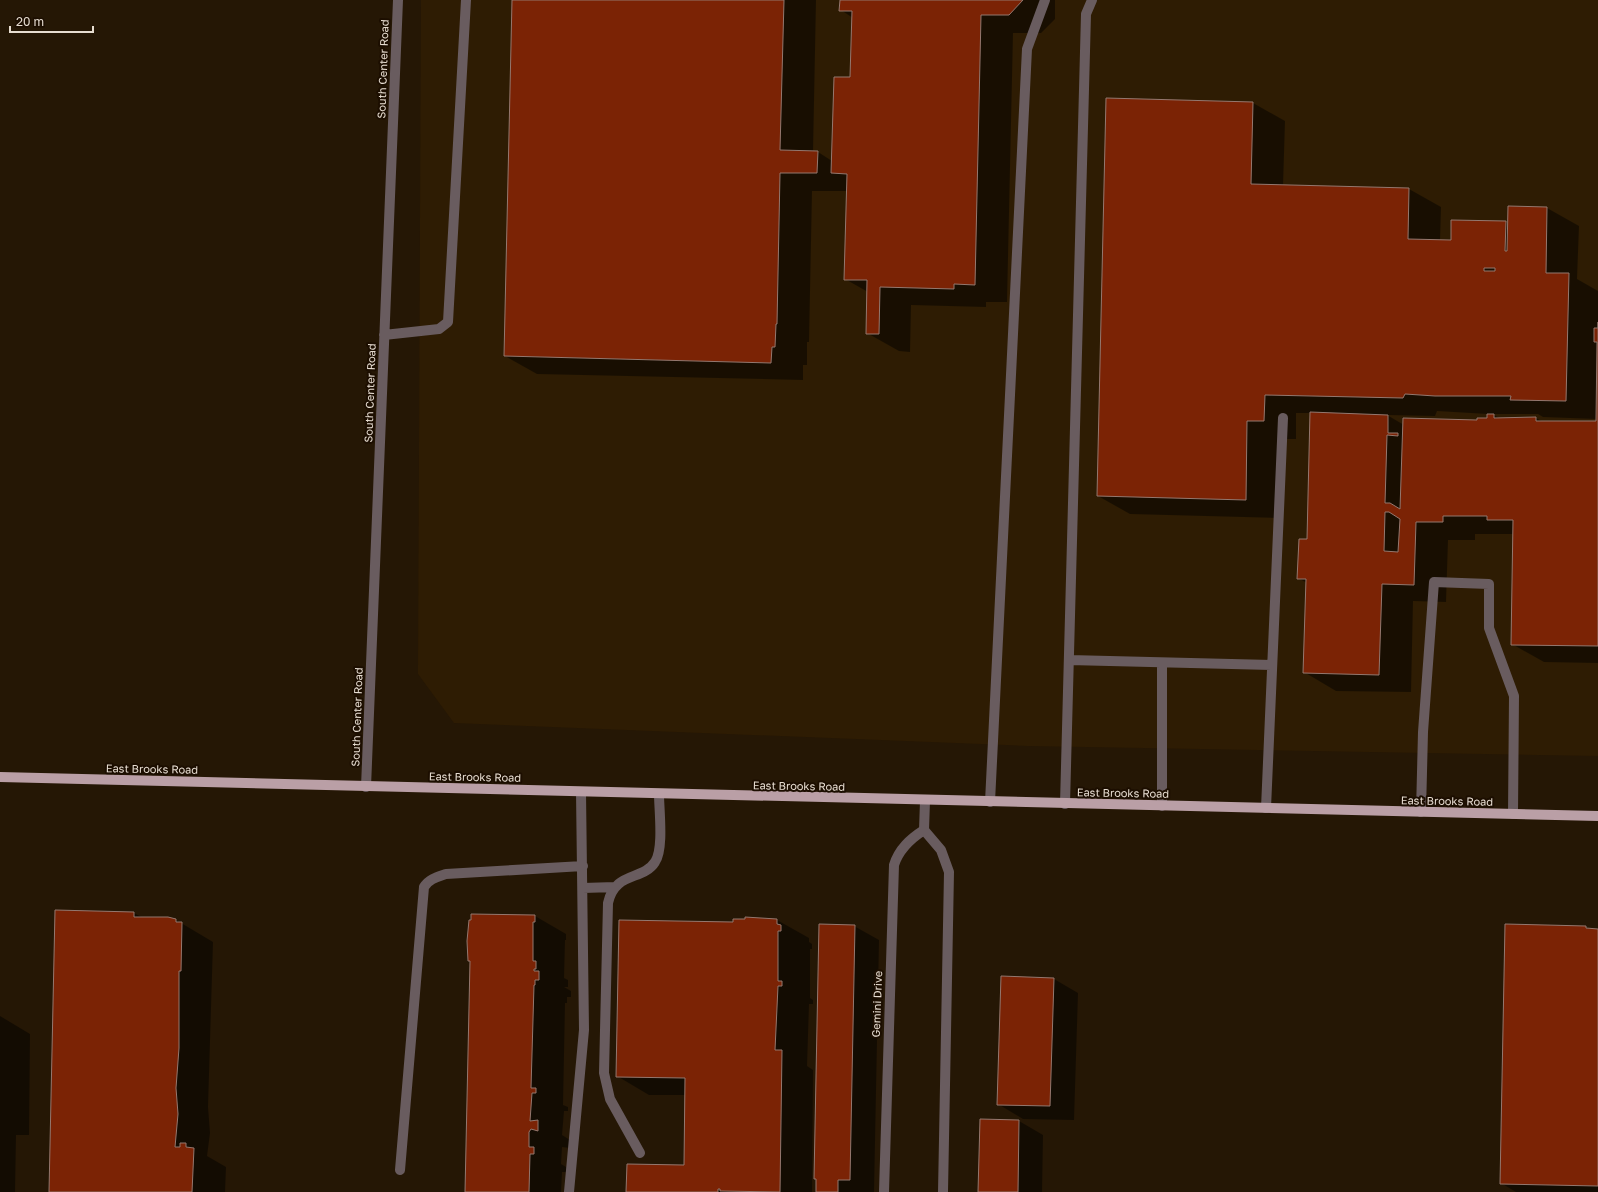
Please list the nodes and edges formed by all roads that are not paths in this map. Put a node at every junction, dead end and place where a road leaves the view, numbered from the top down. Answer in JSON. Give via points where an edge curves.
{"nodes":[{"id":1,"x":398,"y":0,"type":"edge"},
{"id":2,"x":466,"y":0,"type":"edge"},
{"id":3,"x":1045,"y":0,"type":"edge"},
{"id":4,"x":1092,"y":0,"type":"edge"},
{"id":5,"x":384,"y":335,"type":"junction"},
{"id":6,"x":1283,"y":418,"type":"dead end"},
{"id":7,"x":1069,"y":660,"type":"junction"},
{"id":8,"x":1162,"y":662,"type":"junction"},
{"id":9,"x":1272,"y":665,"type":"junction"},
{"id":10,"x":0,"y":777,"type":"edge"},
{"id":11,"x":366,"y":787,"type":"junction"},
{"id":12,"x":581,"y":792,"type":"junction"},
{"id":13,"x":658,"y":794,"type":"junction"},
{"id":14,"x":925,"y":801,"type":"junction"},
{"id":15,"x":990,"y":802,"type":"junction"},
{"id":16,"x":1065,"y":804,"type":"junction"},
{"id":17,"x":1162,"y":806,"type":"junction"},
{"id":18,"x":1266,"y":808,"type":"junction"},
{"id":19,"x":1422,"y":812,"type":"junction"},
{"id":20,"x":1513,"y":814,"type":"junction"},
{"id":21,"x":1598,"y":816,"type":"edge"},
{"id":22,"x":924,"y":830,"type":"junction"},
{"id":23,"x":583,"y":866,"type":"junction"},
{"id":24,"x":614,"y":887,"type":"junction"},
{"id":25,"x":583,"y":888,"type":"junction"},
{"id":26,"x":640,"y":1153,"type":"dead end"},
{"id":27,"x":400,"y":1170,"type":"dead end"},
{"id":28,"x":569,"y":1192,"type":"edge"},
{"id":29,"x":884,"y":1192,"type":"edge"},
{"id":30,"x":943,"y":1192,"type":"edge"}],
"edges":[{"from":1,"to":5,"type":"street","name":"South Center Road"},
{"from":2,"to":5,"type":"street","via":[[448,322],[439,329]]},
{"from":3,"to":15,"type":"street","via":[[1027,49]]},
{"from":4,"to":7,"type":"street","via":[[1086,14]]},
{"from":5,"to":11,"type":"street","name":"South Center Road"},
{"from":6,"to":9,"type":"street"},
{"from":7,"to":8,"type":"street"},
{"from":7,"to":16,"type":"street"},
{"from":8,"to":9,"type":"street"},
{"from":8,"to":17,"type":"street"},
{"from":9,"to":18,"type":"street"},
{"from":10,"to":11,"type":"main road","name":"East Brooks Road"},
{"from":11,"to":12,"type":"main road","name":"East Brooks Road"},
{"from":12,"to":13,"type":"main road","name":"East Brooks Road"},
{"from":12,"to":23,"type":"street"},
{"from":13,"to":14,"type":"main road","name":"East Brooks Road"},
{"from":13,"to":24,"type":"street","via":[[659,850],[656,862]]},
{"from":14,"to":15,"type":"main road","name":"East Brooks Road"},
{"from":14,"to":22,"type":"street"},
{"from":15,"to":16,"type":"main road","name":"East Brooks Road"},
{"from":16,"to":17,"type":"main road","name":"East Brooks Road"},
{"from":17,"to":18,"type":"main road","name":"East Brooks Road"},
{"from":18,"to":19,"type":"main road","name":"East Brooks Road"},
{"from":19,"to":20,"type":"main road","name":"East Brooks Road"},
{"from":19,"to":20,"type":"street","via":[[1423,732],[1434,582],[1489,584],[1489,628],[1514,696]]},
{"from":20,"to":21,"type":"main road","name":"East Brooks Road"},
{"from":22,"to":29,"type":"street","name":"Gemini Drive","via":[[904,846],[897,855],[894,865]]},
{"from":22,"to":30,"type":"street","via":[[941,850],[949,872]]},
{"from":23,"to":25,"type":"street"},
{"from":23,"to":27,"type":"street","via":[[446,874],[434,878],[424,887]]},
{"from":24,"to":25,"type":"street"},
{"from":24,"to":26,"type":"street","via":[[608,903],[604,1073],[610,1099]]},
{"from":25,"to":28,"type":"street","via":[[584,1030]]}]}
